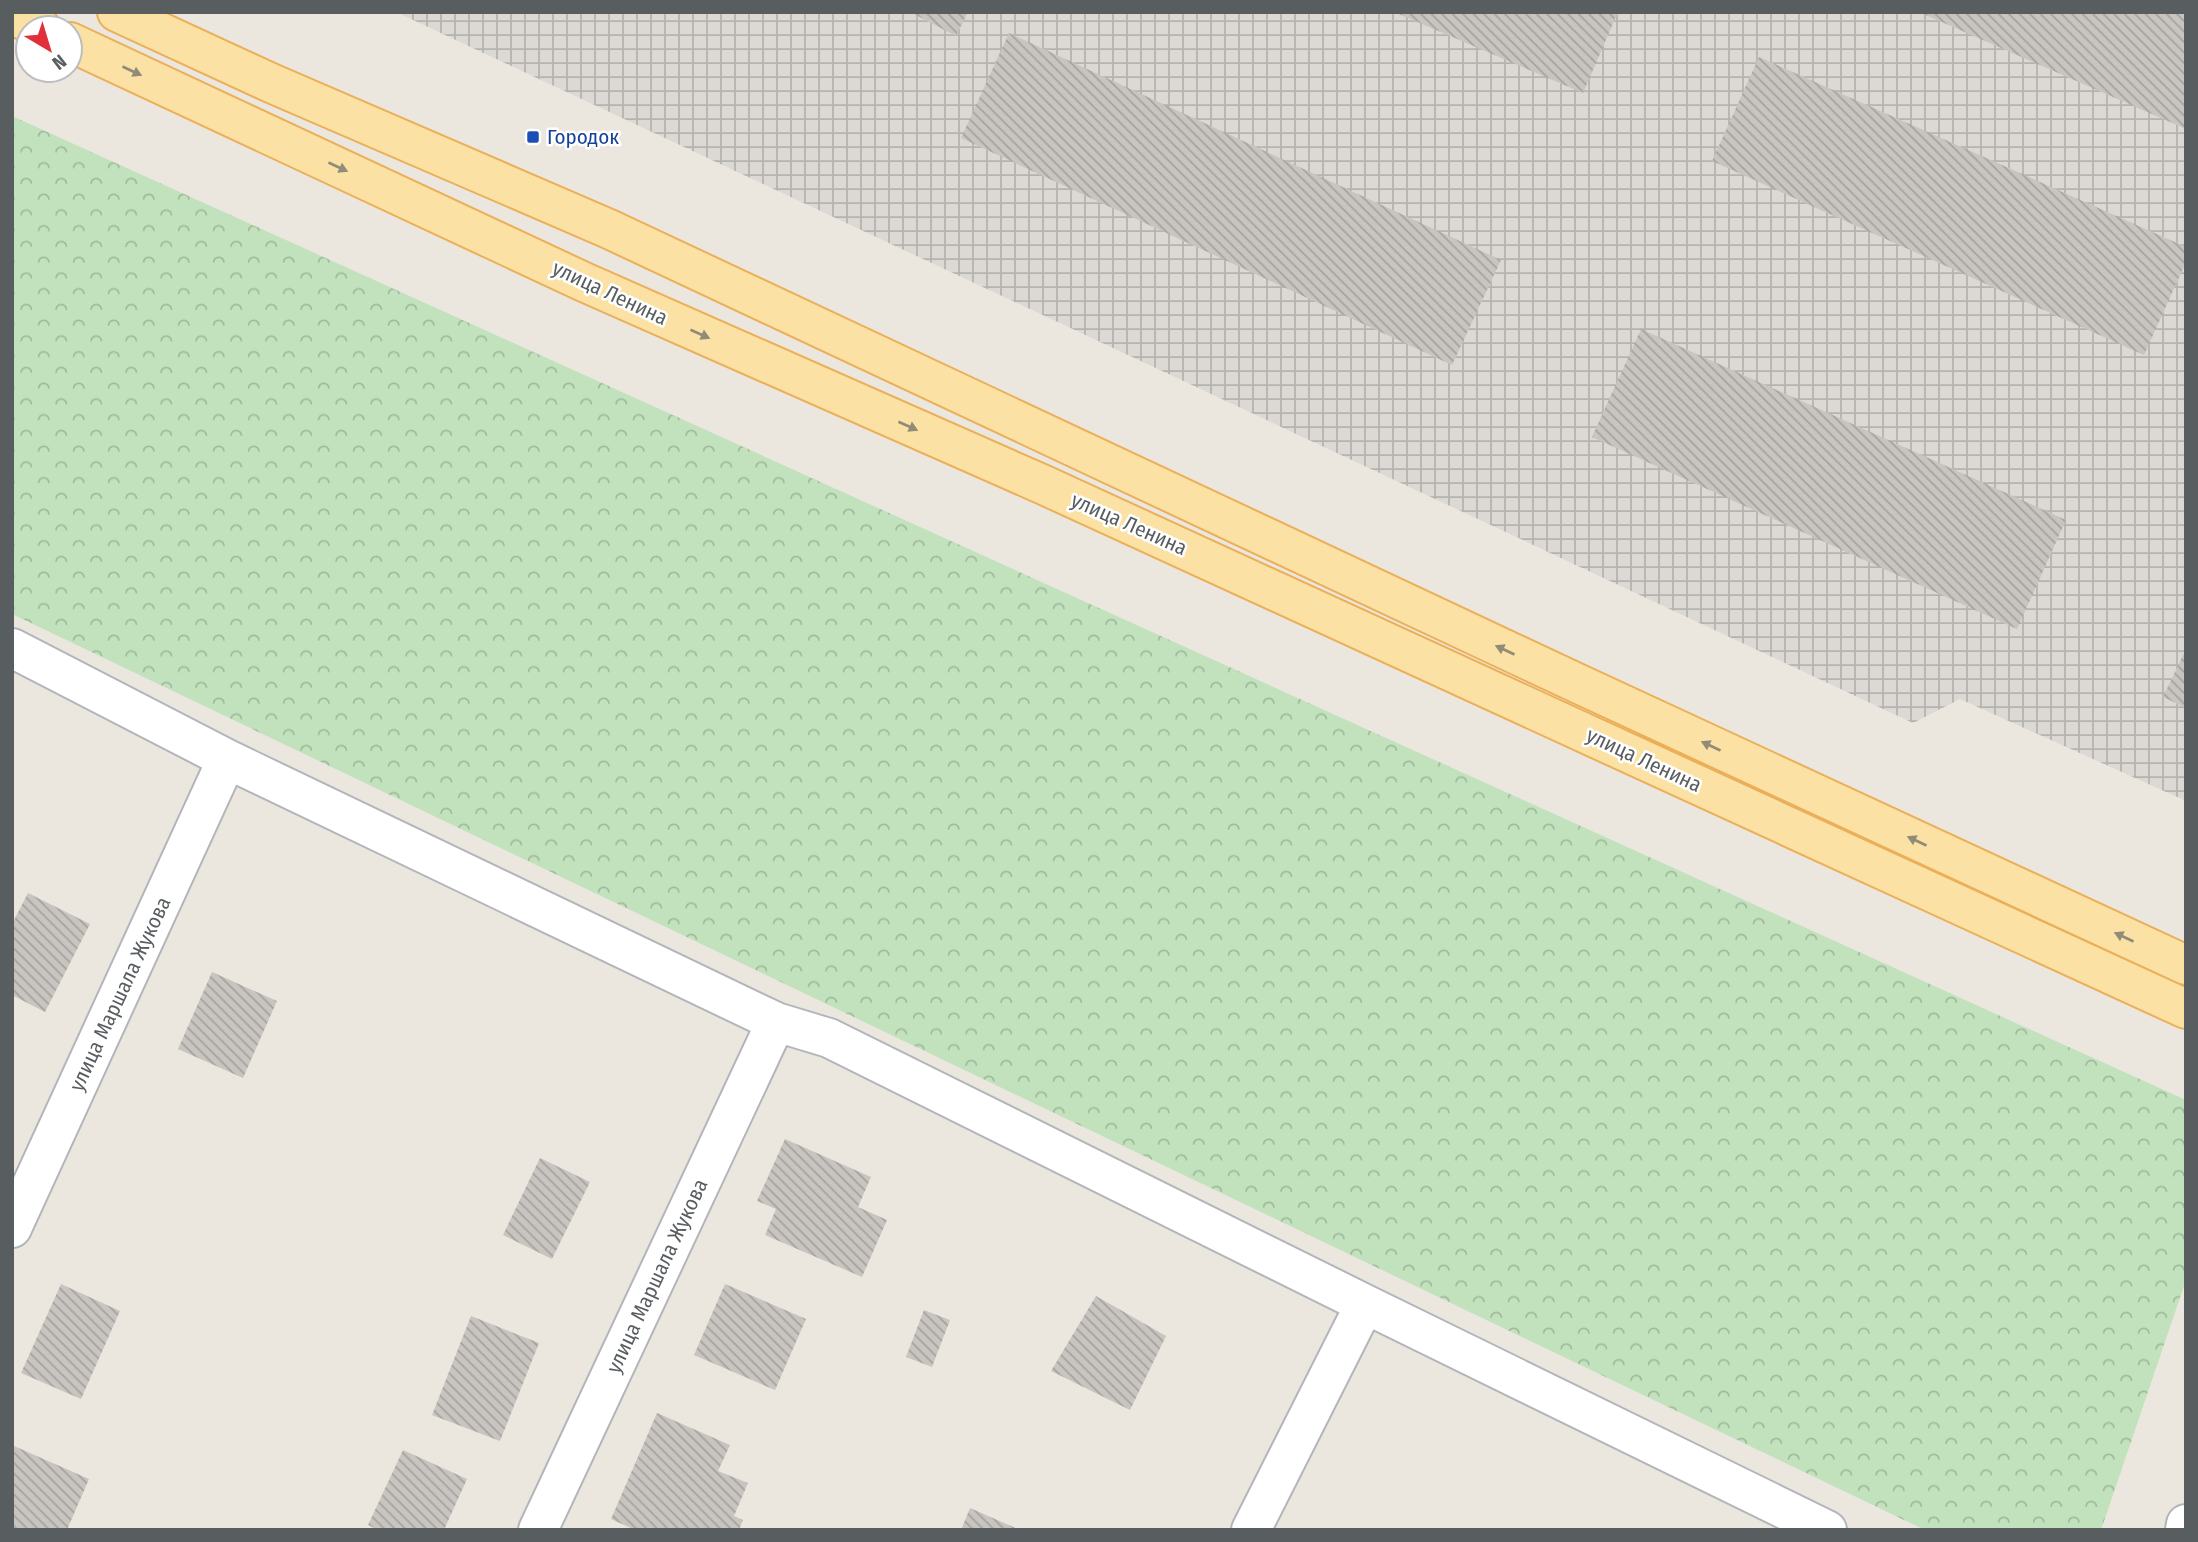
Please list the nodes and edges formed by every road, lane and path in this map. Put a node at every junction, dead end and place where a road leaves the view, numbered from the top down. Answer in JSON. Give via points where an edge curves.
{"nodes":[{"id":1,"x":117,"y":12,"type":"edge"},
{"id":2,"x":84,"y":49,"type":"edge"},
{"id":3,"x":12,"y":648,"type":"edge"},
{"id":4,"x":227,"y":760,"type":"junction"},
{"id":5,"x":2186,"y":965,"type":"edge"},
{"id":6,"x":2186,"y":1009,"type":"edge"},
{"id":7,"x":776,"y":1022,"type":"junction"},
{"id":8,"x":12,"y":1228,"type":"edge"},
{"id":9,"x":1365,"y":1304,"type":"junction"},
{"id":10,"x":2186,"y":1524,"type":"edge"},
{"id":11,"x":538,"y":1530,"type":"edge"},
{"id":12,"x":1251,"y":1530,"type":"edge"},
{"id":13,"x":1827,"y":1530,"type":"edge"},
{"id":14,"x":2185,"y":1530,"type":"edge"}],
"edges":[{"from":5,"to":1,"type":"main road","name":"улица Ленина","one_way":true,"via":[[609,229]]},
{"from":2,"to":6,"type":"main road","name":"улица Ленина","one_way":true,"via":[[584,282],[1094,508]]},
{"from":3,"to":4,"type":"street"},
{"from":4,"to":7,"type":"street"},
{"from":4,"to":8,"type":"street","name":"улица Маршала Жукова"},
{"from":7,"to":9,"type":"street","via":[[829,1038]]},
{"from":7,"to":11,"type":"street","name":"улица Маршала Жукова"},
{"from":9,"to":12,"type":"street"},
{"from":9,"to":13,"type":"street"},
{"from":10,"to":14,"type":"street"}]}
